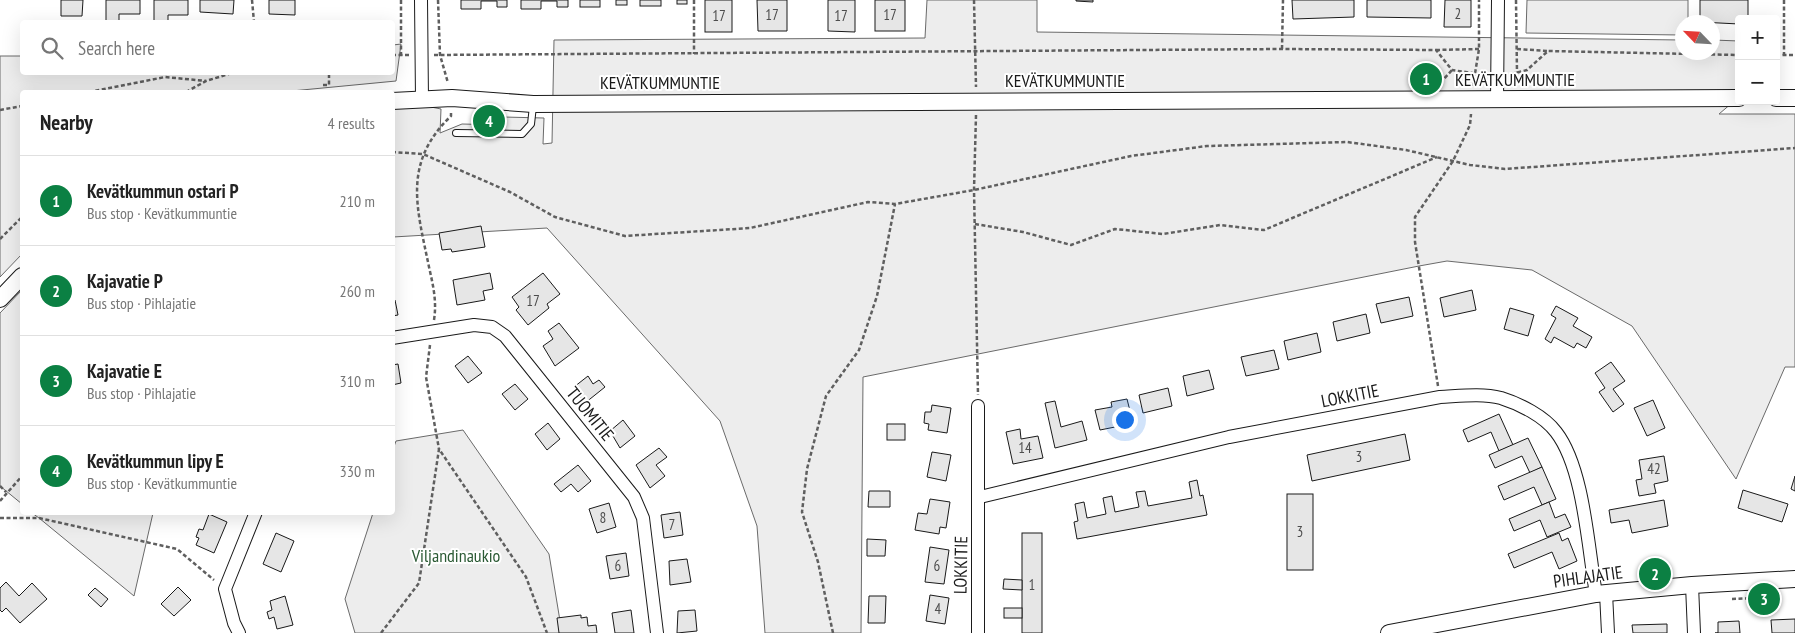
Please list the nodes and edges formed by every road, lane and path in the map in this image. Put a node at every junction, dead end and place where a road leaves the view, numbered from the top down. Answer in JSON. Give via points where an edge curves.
{"nodes":[{"id":1,"x":252,"y":0,"type":"edge"},
{"id":2,"x":401,"y":0,"type":"edge"},
{"id":3,"x":421,"y":0,"type":"edge"},
{"id":4,"x":438,"y":0,"type":"edge"},
{"id":5,"x":694,"y":0,"type":"edge"},
{"id":6,"x":974,"y":0,"type":"edge"},
{"id":7,"x":1283,"y":0,"type":"edge"},
{"id":8,"x":1479,"y":0,"type":"edge"},
{"id":9,"x":1498,"y":0,"type":"edge"},
{"id":10,"x":1516,"y":0,"type":"edge"},
{"id":11,"x":1784,"y":0,"type":"edge"},
{"id":12,"x":254,"y":20,"type":"edge"},
{"id":13,"x":1282,"y":49,"type":"junction"},
{"id":14,"x":1479,"y":49,"type":"junction"},
{"id":15,"x":1516,"y":49,"type":"junction"},
{"id":16,"x":1436,"y":50,"type":"junction"},
{"id":17,"x":1548,"y":51,"type":"junction"},
{"id":18,"x":974,"y":52,"type":"junction"},
{"id":19,"x":694,"y":54,"type":"junction"},
{"id":20,"x":395,"y":55,"type":"edge"},
{"id":21,"x":421,"y":55,"type":"junction"},
{"id":22,"x":440,"y":55,"type":"junction"},
{"id":23,"x":1735,"y":55,"type":"edge"},
{"id":24,"x":1795,"y":55,"type":"edge"},
{"id":25,"x":401,"y":56,"type":"junction"},
{"id":26,"x":1780,"y":56,"type":"edge"},
{"id":27,"x":1784,"y":56,"type":"junction"},
{"id":28,"x":1452,"y":70,"type":"junction"},
{"id":29,"x":1474,"y":74,"type":"junction"},
{"id":30,"x":1517,"y":74,"type":"junction"},
{"id":31,"x":226,"y":75,"type":"edge"},
{"id":32,"x":329,"y":75,"type":"edge"},
{"id":33,"x":1498,"y":75,"type":"junction"},
{"id":34,"x":1426,"y":80,"type":"dead end"},
{"id":35,"x":206,"y":82,"type":"junction"},
{"id":36,"x":323,"y":85,"type":"dead end"},
{"id":37,"x":99,"y":90,"type":"edge"},
{"id":38,"x":190,"y":90,"type":"edge"},
{"id":39,"x":1735,"y":98,"type":"edge"},
{"id":40,"x":1780,"y":98,"type":"edge"},
{"id":41,"x":1795,"y":98,"type":"edge"},
{"id":42,"x":422,"y":99,"type":"junction"},
{"id":43,"x":1472,"y":100,"type":"junction"},
{"id":44,"x":1497,"y":100,"type":"junction"},
{"id":45,"x":395,"y":101,"type":"edge"},
{"id":46,"x":976,"y":101,"type":"junction"},
{"id":47,"x":533,"y":104,"type":"junction"},
{"id":48,"x":20,"y":106,"type":"edge"},
{"id":49,"x":0,"y":110,"type":"edge"},
{"id":50,"x":456,"y":133,"type":"dead end"},
{"id":51,"x":1795,"y":148,"type":"edge"},
{"id":52,"x":395,"y":152,"type":"edge"},
{"id":53,"x":422,"y":154,"type":"junction"},
{"id":54,"x":1438,"y":157,"type":"junction"},
{"id":55,"x":1453,"y":161,"type":"junction"},
{"id":56,"x":974,"y":190,"type":"junction"},
{"id":57,"x":895,"y":204,"type":"junction"},
{"id":58,"x":20,"y":219,"type":"edge"},
{"id":59,"x":975,"y":224,"type":"junction"},
{"id":60,"x":0,"y":239,"type":"edge"},
{"id":61,"x":20,"y":278,"type":"edge"},
{"id":62,"x":0,"y":299,"type":"edge"},
{"id":63,"x":432,"y":330,"type":"junction"},
{"id":64,"x":395,"y":337,"type":"edge"},
{"id":65,"x":1440,"y":397,"type":"junction"},
{"id":66,"x":978,"y":406,"type":"joint"},
{"id":67,"x":439,"y":450,"type":"junction"},
{"id":68,"x":20,"y":478,"type":"edge"},
{"id":69,"x":0,"y":486,"type":"edge"},
{"id":70,"x":6,"y":492,"type":"junction"},
{"id":71,"x":980,"y":497,"type":"junction"},
{"id":72,"x":0,"y":501,"type":"edge"},
{"id":73,"x":255,"y":515,"type":"edge"},
{"id":74,"x":0,"y":518,"type":"edge"},
{"id":75,"x":1795,"y":579,"type":"edge"},
{"id":76,"x":1692,"y":585,"type":"junction"},
{"id":77,"x":225,"y":589,"type":"junction"},
{"id":78,"x":1601,"y":593,"type":"junction"},
{"id":79,"x":240,"y":633,"type":"edge"},
{"id":80,"x":381,"y":633,"type":"edge"},
{"id":81,"x":547,"y":633,"type":"edge"},
{"id":82,"x":657,"y":633,"type":"edge"},
{"id":83,"x":833,"y":633,"type":"edge"},
{"id":84,"x":978,"y":633,"type":"edge"},
{"id":85,"x":1389,"y":633,"type":"edge"},
{"id":86,"x":1608,"y":633,"type":"edge"},
{"id":87,"x":1694,"y":633,"type":"edge"}],
"edges":[{"from":1,"to":12,"type":"path"},
{"from":2,"to":25,"type":"path"},
{"from":3,"to":21,"type":"street"},
{"from":4,"to":22,"type":"path"},
{"from":5,"to":19,"type":"path"},
{"from":6,"to":18,"type":"path"},
{"from":7,"to":13,"type":"path"},
{"from":8,"to":14,"type":"path"},
{"from":9,"to":33,"type":"street"},
{"from":10,"to":15,"type":"path"},
{"from":11,"to":27,"type":"path"},
{"from":13,"to":16,"type":"path"},
{"from":13,"to":18,"type":"path"},
{"from":14,"to":16,"type":"path"},
{"from":14,"to":29,"type":"path"},
{"from":15,"to":17,"type":"path"},
{"from":15,"to":30,"type":"path"},
{"from":16,"to":28,"type":"path"},
{"from":17,"to":23,"type":"path"},
{"from":17,"to":30,"type":"path","via":[[1527,70]]},
{"from":18,"to":19,"type":"path"},
{"from":18,"to":46,"type":"path"},
{"from":19,"to":22,"type":"path"},
{"from":20,"to":25,"type":"path"},
{"from":21,"to":22,"type":"path"},
{"from":21,"to":25,"type":"path"},
{"from":21,"to":42,"type":"street"},
{"from":24,"to":27,"type":"path"},
{"from":26,"to":27,"type":"path"},
{"from":28,"to":29,"type":"path"},
{"from":28,"to":34,"type":"path","via":[[1443,80]]},
{"from":29,"to":33,"type":"path"},
{"from":29,"to":43,"type":"path"},
{"from":30,"to":33,"type":"path"},
{"from":31,"to":35,"type":"path"},
{"from":32,"to":36,"type":"path","via":[[329,85]]},
{"from":33,"to":44,"type":"street"},
{"from":35,"to":37,"type":"path","via":[[165,77]]},
{"from":35,"to":38,"type":"path"},
{"from":39,"to":44,"type":"street","name":"KEVÄTKUMMUNTIE"},
{"from":40,"to":41,"type":"street"},
{"from":42,"to":45,"type":"street","name":"KEVÄTKUMMUNTIE"},
{"from":42,"to":47,"type":"street","name":"KEVÄTKUMMUNTIE"},
{"from":43,"to":44,"type":"street","name":"KEVÄTKUMMUNTIE"},
{"from":43,"to":46,"type":"street","name":"KEVÄTKUMMUNTIE"},
{"from":43,"to":55,"type":"path","via":[[1470,125]]},
{"from":46,"to":47,"type":"street","name":"KEVÄTKUMMUNTIE"},
{"from":46,"to":56,"type":"path"},
{"from":47,"to":50,"type":"lane","via":[[531,124],[522,134]]},
{"from":48,"to":49,"type":"path"},
{"from":51,"to":55,"type":"path","via":[[1505,169]]},
{"from":52,"to":53,"type":"path"},
{"from":53,"to":57,"type":"path","via":[[510,192],[555,217],[625,236],[750,228],[868,202]]},
{"from":53,"to":63,"type":"path","via":[[416,199],[436,302]]},
{"from":54,"to":55,"type":"path"},
{"from":54,"to":56,"type":"path","via":[[1347,142],[1207,146],[1132,156]]},
{"from":54,"to":59,"type":"path","via":[[1264,230],[1220,225],[1163,234],[1115,229],[1071,245]]},
{"from":55,"to":65,"type":"path","via":[[1415,217],[1415,242]]},
{"from":56,"to":57,"type":"path"},
{"from":56,"to":59,"type":"path"},
{"from":57,"to":83,"type":"path","via":[[877,296],[859,350],[826,396],[807,469],[802,512],[818,562]]},
{"from":58,"to":60,"type":"path"},
{"from":59,"to":66,"type":"path"},
{"from":61,"to":62,"type":"street"},
{"from":63,"to":64,"type":"street","name":"TUOMITIE"},
{"from":63,"to":67,"type":"path","via":[[426,377]]},
{"from":63,"to":82,"type":"street","name":"TUOMITIE","via":[[474,325],[492,327],[505,336],[634,497],[643,518]]},
{"from":65,"to":71,"type":"street","name":"LOKKITIE","via":[[1229,437]]},
{"from":65,"to":78,"type":"street","name":"LOKKITIE","via":[[1473,395],[1500,398],[1530,411],[1555,430],[1568,451]]},
{"from":66,"to":71,"type":"street","name":"LOKKITIE"},
{"from":67,"to":80,"type":"path","via":[[419,583]]},
{"from":67,"to":81,"type":"path","via":[[526,576]]},
{"from":68,"to":70,"type":"path"},
{"from":69,"to":70,"type":"path"},
{"from":70,"to":72,"type":"path"},
{"from":71,"to":84,"type":"street","name":"LOKKITIE"},
{"from":73,"to":77,"type":"street"},
{"from":74,"to":77,"type":"path","via":[[39,518],[177,549]]},
{"from":75,"to":76,"type":"street","name":"PIHLAJATIE"},
{"from":76,"to":78,"type":"street","name":"PIHLAJATIE"},
{"from":76,"to":87,"type":"street"},
{"from":77,"to":79,"type":"street"},
{"from":78,"to":85,"type":"street","name":"PIHLAJATIE"},
{"from":78,"to":86,"type":"street","name":"LOKKITIE"}]}
